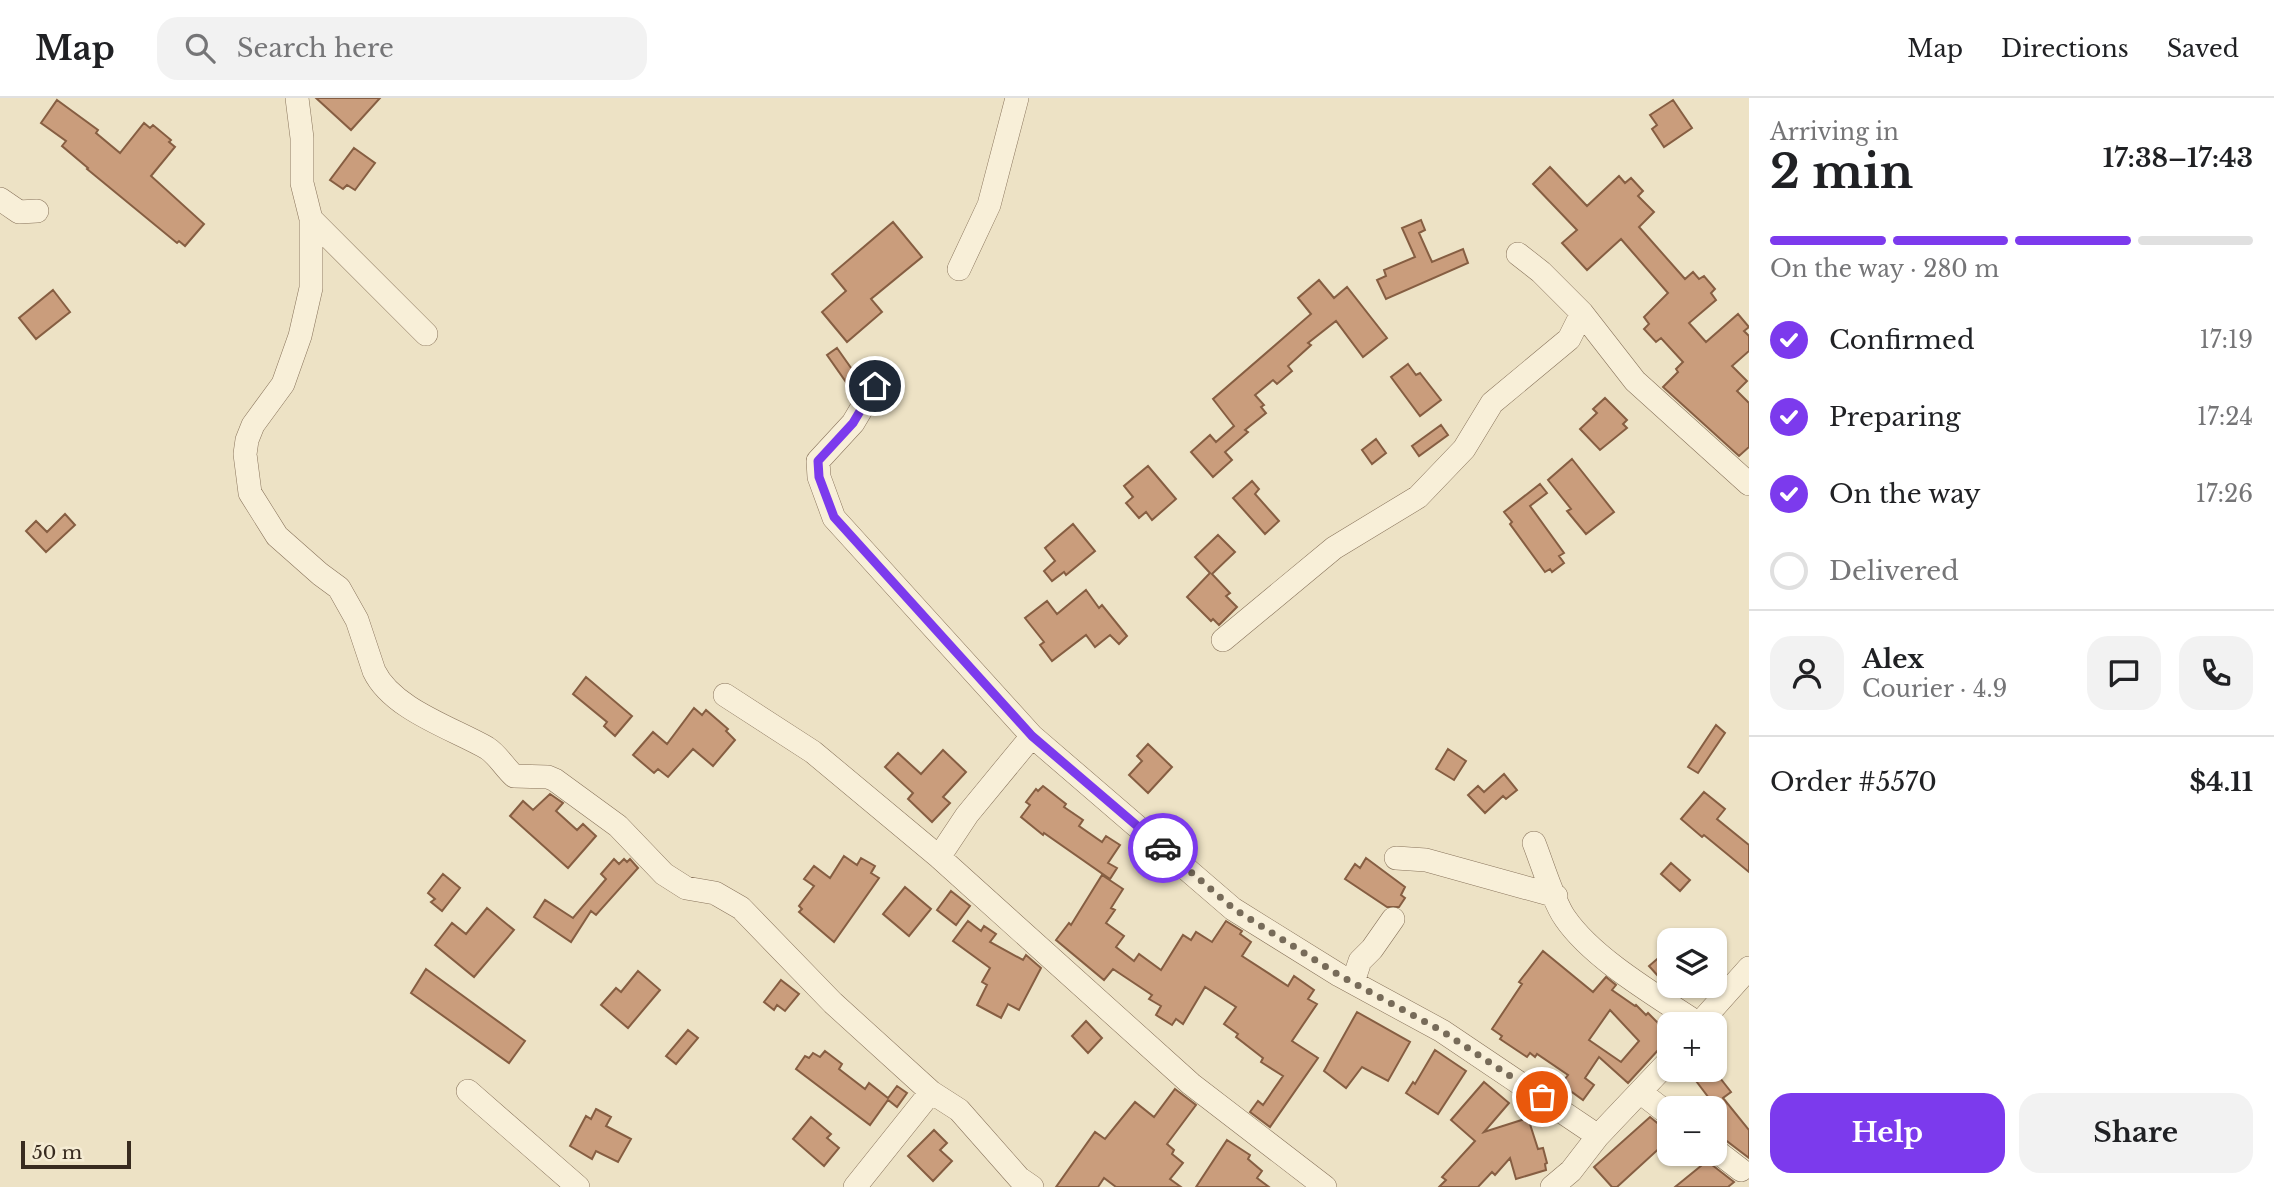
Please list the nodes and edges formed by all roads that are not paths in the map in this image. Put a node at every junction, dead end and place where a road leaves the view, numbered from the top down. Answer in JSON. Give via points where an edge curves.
{"nodes":[{"id":1,"x":297,"y":98,"type":"edge"},
{"id":2,"x":1017,"y":98,"type":"edge"},
{"id":3,"x":0,"y":199,"type":"edge"},
{"id":4,"x":37,"y":211,"type":"dead end"},
{"id":5,"x":311,"y":219,"type":"junction"},
{"id":6,"x":1518,"y":254,"type":"dead end"},
{"id":7,"x":959,"y":269,"type":"dead end"},
{"id":8,"x":1581,"y":313,"type":"junction"},
{"id":9,"x":426,"y":334,"type":"dead end"},
{"id":10,"x":875,"y":386,"type":"dead end"},
{"id":11,"x":1749,"y":484,"type":"edge"},
{"id":12,"x":1223,"y":640,"type":"dead end"},
{"id":13,"x":725,"y":695,"type":"dead end"},
{"id":14,"x":1032,"y":736,"type":"junction"},
{"id":15,"x":1534,"y":843,"type":"dead end"},
{"id":16,"x":939,"y":857,"type":"junction"},
{"id":17,"x":1396,"y":858,"type":"dead end"},
{"id":18,"x":1556,"y":896,"type":"junction"},
{"id":19,"x":1393,"y":919,"type":"dead end"},
{"id":20,"x":1749,"y":968,"type":"edge"},
{"id":21,"x":1353,"y":982,"type":"junction"},
{"id":22,"x":1681,"y":1012,"type":"edge"},
{"id":23,"x":1710,"y":1012,"type":"edge"},
{"id":24,"x":1657,"y":1074,"type":"edge"},
{"id":25,"x":468,"y":1091,"type":"dead end"},
{"id":26,"x":931,"y":1092,"type":"junction"},
{"id":27,"x":1640,"y":1092,"type":"junction"},
{"id":28,"x":1657,"y":1105,"type":"edge"},
{"id":29,"x":1598,"y":1136,"type":"junction"},
{"id":30,"x":1727,"y":1159,"type":"edge"},
{"id":31,"x":1741,"y":1170,"type":"dead end"},
{"id":32,"x":1321,"y":1186,"type":"edge"},
{"id":33,"x":578,"y":1187,"type":"edge"},
{"id":34,"x":855,"y":1187,"type":"edge"},
{"id":35,"x":1032,"y":1187,"type":"edge"},
{"id":36,"x":1552,"y":1187,"type":"edge"}],
"edges":[{"from":1,"to":5,"type":"street","via":[[302,183]]},
{"from":2,"to":7,"type":"street","via":[[989,205]]},
{"from":3,"to":4,"type":"street","via":[[19,212]]},
{"from":5,"to":9,"type":"street"},
{"from":5,"to":26,"type":"street","via":[[309,299],[283,384],[247,440],[250,493],[277,536],[339,588],[357,620],[378,679],[416,713],[489,750],[514,776],[548,777],[563,785],[618,826],[664,874],[686,888],[731,900],[833,1003]]},
{"from":6,"to":8,"type":"street"},
{"from":8,"to":11,"type":"street","via":[[1635,381]]},
{"from":8,"to":12,"type":"street","via":[[1569,339],[1492,404],[1464,449],[1418,498],[1334,548]]},
{"from":10,"to":14,"type":"street","via":[[853,423],[818,461],[834,517]]},
{"from":13,"to":16,"type":"street","via":[[813,752]]},
{"from":14,"to":16,"type":"street"},
{"from":14,"to":21,"type":"street","via":[[1234,909]]},
{"from":15,"to":18,"type":"street"},
{"from":16,"to":32,"type":"street","via":[[1191,1084]]},
{"from":17,"to":18,"type":"street","via":[[1426,860]]},
{"from":18,"to":22,"type":"street","via":[[1564,917],[1594,949]]},
{"from":19,"to":21,"type":"street","via":[[1360,961]]},
{"from":20,"to":23,"type":"street"},
{"from":21,"to":29,"type":"street","via":[[1442,1031]]},
{"from":24,"to":27,"type":"street"},
{"from":25,"to":33,"type":"street"},
{"from":26,"to":34,"type":"street"},
{"from":26,"to":35,"type":"street","via":[[959,1110]]},
{"from":27,"to":28,"type":"street"},
{"from":27,"to":29,"type":"street"},
{"from":29,"to":36,"type":"street"},
{"from":30,"to":31,"type":"street"}]}
